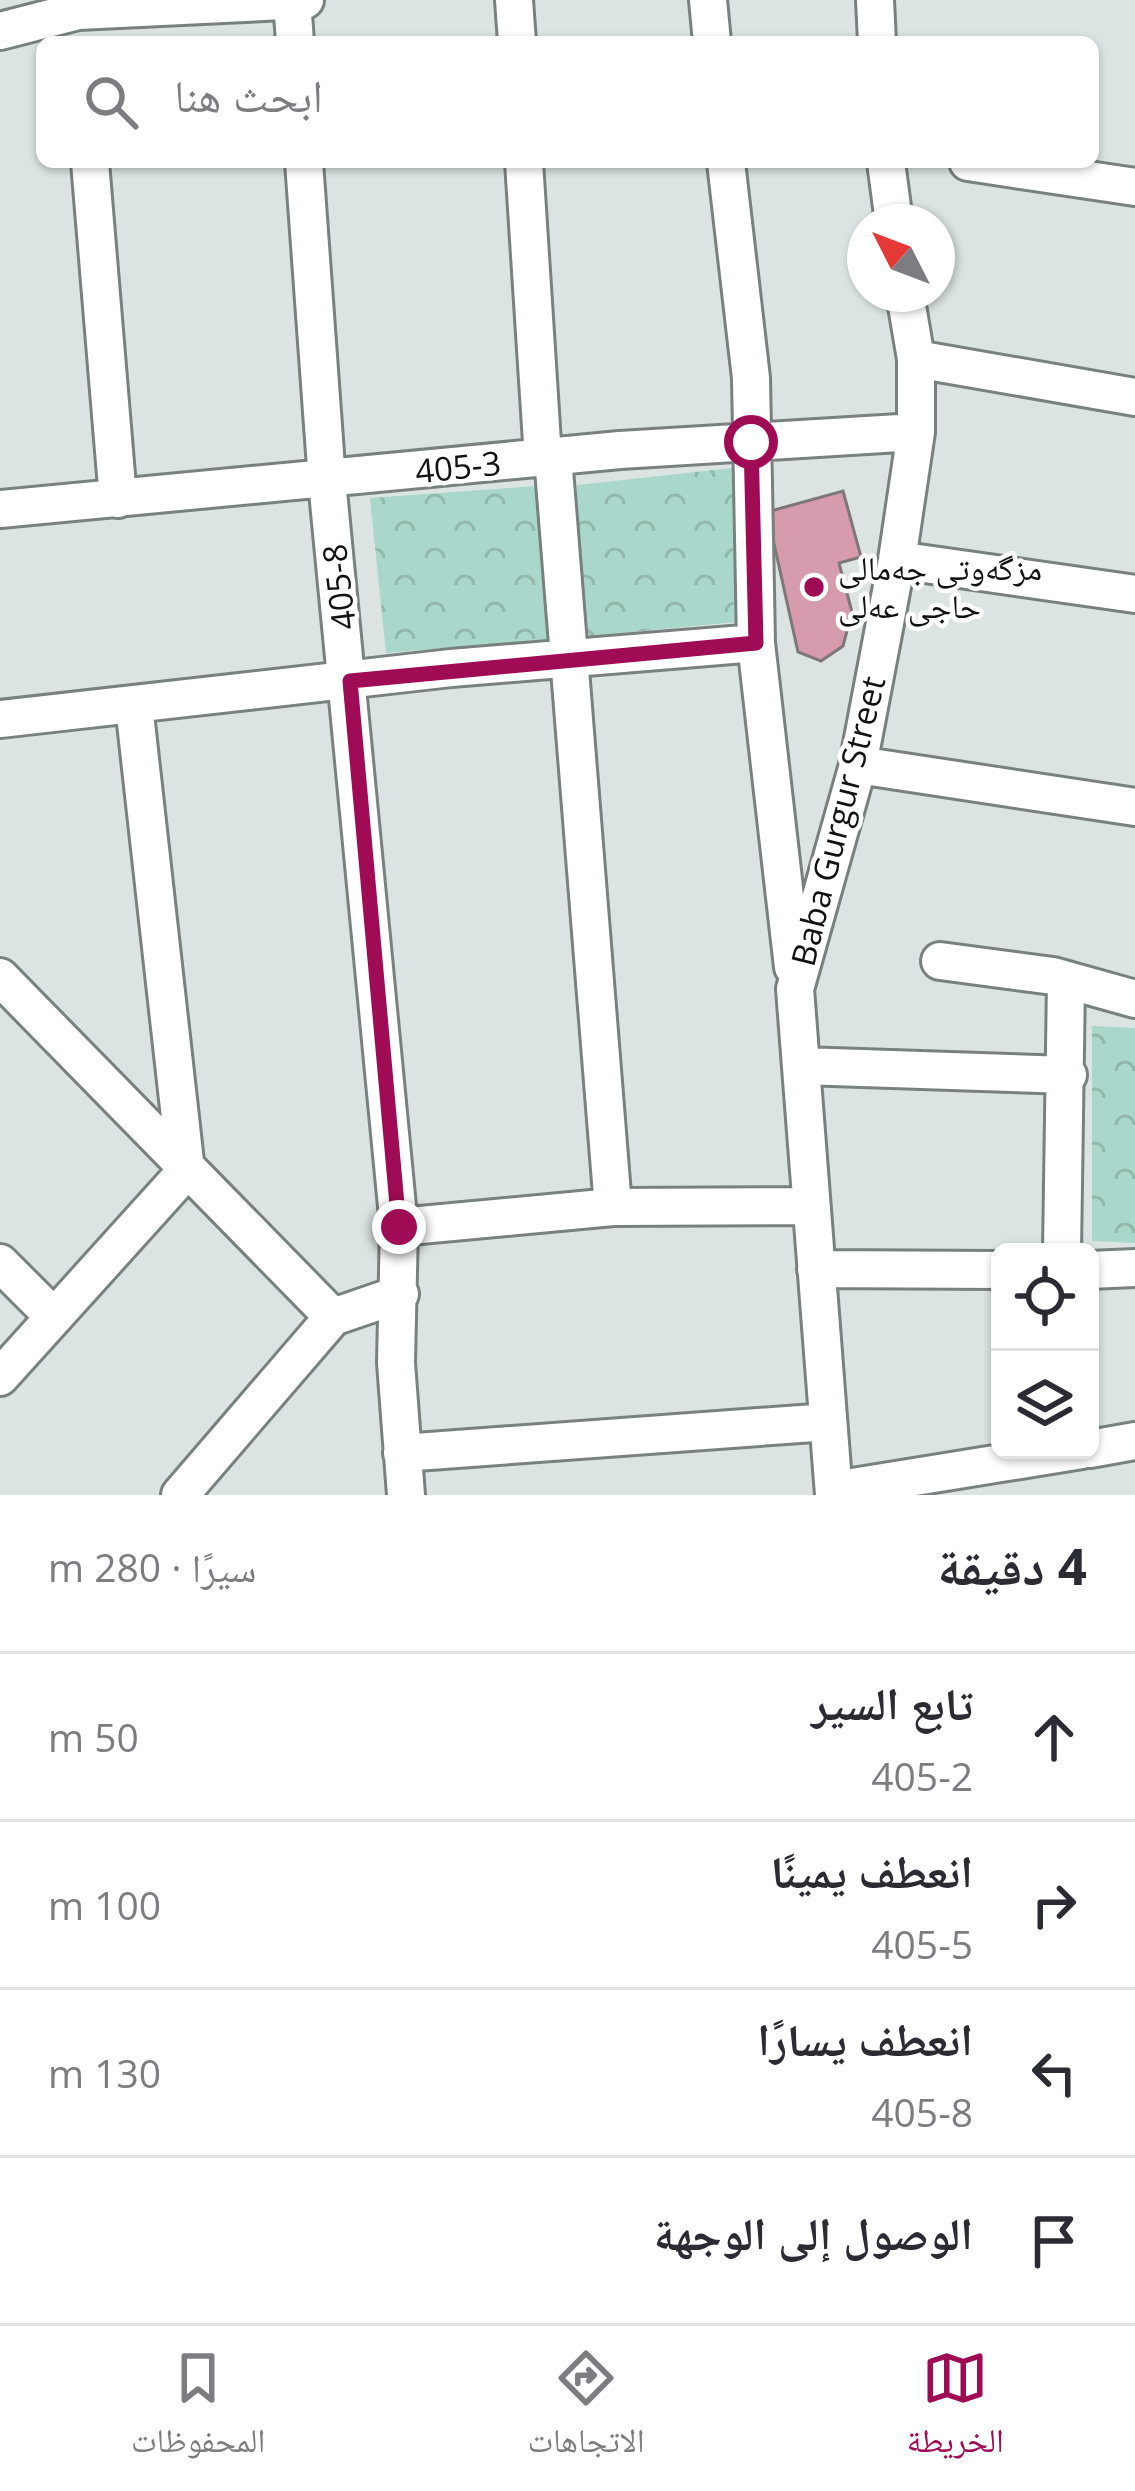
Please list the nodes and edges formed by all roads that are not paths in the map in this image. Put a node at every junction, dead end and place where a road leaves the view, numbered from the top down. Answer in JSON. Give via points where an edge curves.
{"nodes":[{"id":1,"x":305,"y":0,"type":"edge"},
{"id":2,"x":514,"y":0,"type":"edge"},
{"id":3,"x":708,"y":0,"type":"edge"},
{"id":4,"x":875,"y":0,"type":"edge"},
{"id":5,"x":292,"y":1,"type":"edge"},
{"id":6,"x":79,"y":27,"type":"edge"},
{"id":7,"x":0,"y":32,"type":"edge"},
{"id":8,"x":295,"y":36,"type":"edge"},
{"id":9,"x":517,"y":36,"type":"edge"},
{"id":10,"x":711,"y":36,"type":"edge"},
{"id":11,"x":877,"y":36,"type":"edge"},
{"id":12,"x":90,"y":168,"type":"edge"},
{"id":13,"x":304,"y":168,"type":"edge"},
{"id":14,"x":524,"y":168,"type":"edge"},
{"id":15,"x":727,"y":168,"type":"edge"},
{"id":16,"x":887,"y":168,"type":"edge"},
{"id":17,"x":1008,"y":168,"type":"edge"},
{"id":18,"x":1135,"y":187,"type":"edge"},
{"id":19,"x":892,"y":204,"type":"edge"},
{"id":20,"x":908,"y":312,"type":"edge"},
{"id":21,"x":916,"y":359,"type":"junction"},
{"id":22,"x":1135,"y":397,"type":"edge"},
{"id":23,"x":916,"y":432,"type":"junction"},
{"id":24,"x":751,"y":442,"type":"junction"},
{"id":25,"x":548,"y":458,"type":"junction"},
{"id":26,"x":327,"y":481,"type":"junction"},
{"id":27,"x":118,"y":499,"type":"junction"},
{"id":28,"x":0,"y":509,"type":"edge"},
{"id":29,"x":897,"y":560,"type":"junction"},
{"id":30,"x":1135,"y":594,"type":"edge"},
{"id":31,"x":756,"y":643,"type":"junction"},
{"id":32,"x":566,"y":658,"type":"junction"},
{"id":33,"x":350,"y":681,"type":"junction"},
{"id":34,"x":134,"y":705,"type":"junction"},
{"id":35,"x":0,"y":718,"type":"edge"},
{"id":36,"x":858,"y":765,"type":"junction"},
{"id":37,"x":1135,"y":807,"type":"edge"},
{"id":38,"x":940,"y":961,"type":"dead end"},
{"id":39,"x":0,"y":977,"type":"edge"},
{"id":40,"x":1066,"y":981,"type":"junction"},
{"id":41,"x":795,"y":988,"type":"junction"},
{"id":42,"x":1135,"y":999,"type":"edge"},
{"id":43,"x":802,"y":1066,"type":"junction"},
{"id":44,"x":1068,"y":1076,"type":"junction"},
{"id":45,"x":186,"y":1171,"type":"junction"},
{"id":46,"x":811,"y":1206,"type":"junction"},
{"id":47,"x":613,"y":1207,"type":"junction"},
{"id":48,"x":399,"y":1227,"type":"junction"},
{"id":49,"x":1062,"y":1243,"type":"edge"},
{"id":50,"x":0,"y":1263,"type":"edge"},
{"id":51,"x":1135,"y":1268,"type":"edge"},
{"id":52,"x":816,"y":1269,"type":"junction"},
{"id":53,"x":991,"y":1270,"type":"edge"},
{"id":54,"x":1099,"y":1270,"type":"edge"},
{"id":55,"x":400,"y":1294,"type":"junction"},
{"id":56,"x":54,"y":1317,"type":"junction"},
{"id":57,"x":332,"y":1317,"type":"junction"},
{"id":58,"x":0,"y":1377,"type":"edge"},
{"id":59,"x":828,"y":1422,"type":"junction"},
{"id":60,"x":1135,"y":1441,"type":"edge"},
{"id":61,"x":1099,"y":1447,"type":"edge"},
{"id":62,"x":402,"y":1453,"type":"junction"},
{"id":63,"x":1029,"y":1459,"type":"edge"},
{"id":64,"x":834,"y":1493,"type":"edge"},
{"id":65,"x":180,"y":1495,"type":"edge"},
{"id":66,"x":406,"y":1495,"type":"edge"}],
"edges":[{"from":1,"to":5,"type":"street"},
{"from":2,"to":9,"type":"street"},
{"from":3,"to":10,"type":"street"},
{"from":4,"to":11,"type":"street"},
{"from":5,"to":6,"type":"street"},
{"from":5,"to":8,"type":"street"},
{"from":6,"to":7,"type":"street"},
{"from":12,"to":27,"type":"street"},
{"from":13,"to":26,"type":"street","name":"405-8"},
{"from":14,"to":25,"type":"street"},
{"from":15,"to":24,"type":"street","via":[[752,378]]},
{"from":16,"to":19,"type":"street"},
{"from":17,"to":18,"type":"street"},
{"from":20,"to":21,"type":"street","name":"Baba Gurgur Street"},
{"from":21,"to":22,"type":"street"},
{"from":21,"to":23,"type":"street","name":"Baba Gurgur Street"},
{"from":23,"to":24,"type":"street","name":"405-3"},
{"from":23,"to":29,"type":"street","name":"Baba Gurgur Street"},
{"from":24,"to":25,"type":"street","name":"405-3"},
{"from":24,"to":31,"type":"street"},
{"from":25,"to":26,"type":"street","name":"405-3"},
{"from":25,"to":32,"type":"street"},
{"from":26,"to":27,"type":"street","name":"405-3"},
{"from":26,"to":33,"type":"street","name":"405-8"},
{"from":27,"to":28,"type":"street","name":"405-3"},
{"from":29,"to":30,"type":"street"},
{"from":29,"to":36,"type":"street","name":"Baba Gurgur Street"},
{"from":31,"to":32,"type":"street"},
{"from":31,"to":41,"type":"street"},
{"from":32,"to":33,"type":"street"},
{"from":32,"to":47,"type":"street"},
{"from":33,"to":34,"type":"street"},
{"from":33,"to":48,"type":"street","name":"405-8"},
{"from":34,"to":35,"type":"street"},
{"from":34,"to":45,"type":"street"},
{"from":36,"to":37,"type":"street"},
{"from":36,"to":41,"type":"street","name":"Baba Gurgur Street"},
{"from":38,"to":40,"type":"street"},
{"from":39,"to":45,"type":"street"},
{"from":40,"to":42,"type":"street"},
{"from":40,"to":44,"type":"street"},
{"from":41,"to":43,"type":"street","name":"Baba Gurgur Street"},
{"from":43,"to":44,"type":"street"},
{"from":43,"to":46,"type":"street","name":"Baba Gurgur Street"},
{"from":44,"to":49,"type":"street"},
{"from":45,"to":56,"type":"street"},
{"from":45,"to":57,"type":"street"},
{"from":46,"to":47,"type":"street"},
{"from":46,"to":52,"type":"street","name":"Baba Gurgur Street"},
{"from":47,"to":48,"type":"street"},
{"from":48,"to":55,"type":"street","name":"405-8"},
{"from":50,"to":56,"type":"street"},
{"from":51,"to":54,"type":"street"},
{"from":52,"to":53,"type":"street"},
{"from":52,"to":59,"type":"street","name":"Baba Gurgur Street"},
{"from":55,"to":57,"type":"street"},
{"from":55,"to":62,"type":"street","name":"405-8"},
{"from":56,"to":58,"type":"street"},
{"from":57,"to":65,"type":"street"},
{"from":59,"to":62,"type":"street"},
{"from":59,"to":64,"type":"street","name":"Baba Gurgur Street"},
{"from":60,"to":61,"type":"street"},
{"from":62,"to":66,"type":"street","name":"405-8"},
{"from":63,"to":64,"type":"street"}]}
